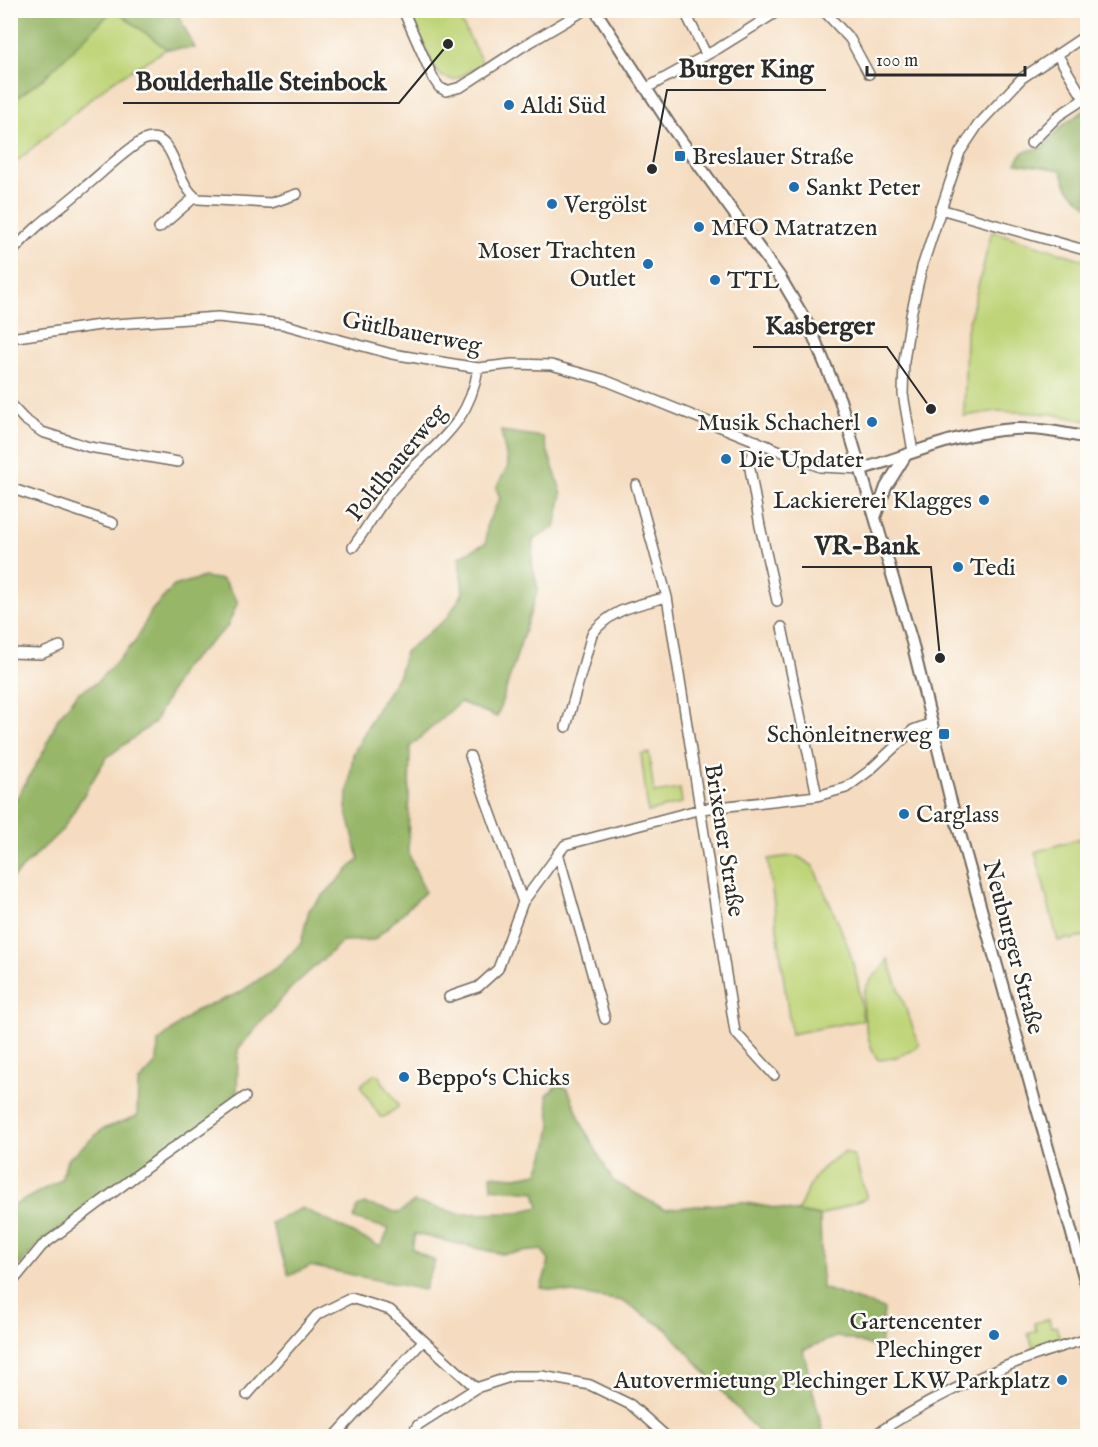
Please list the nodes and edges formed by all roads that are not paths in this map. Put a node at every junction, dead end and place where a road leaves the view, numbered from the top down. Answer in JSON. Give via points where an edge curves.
{"nodes":[{"id":1,"x":403,"y":10,"type":"edge"},
{"id":2,"x":585,"y":10,"type":"edge"},
{"id":3,"x":595,"y":10,"type":"edge"},
{"id":4,"x":684,"y":10,"type":"edge"},
{"id":5,"x":780,"y":10,"type":"edge"},
{"id":6,"x":823,"y":10,"type":"edge"},
{"id":7,"x":1088,"y":34,"type":"edge"},
{"id":8,"x":706,"y":54,"type":"junction"},
{"id":9,"x":1057,"y":54,"type":"junction"},
{"id":10,"x":869,"y":74,"type":"dead end"},
{"id":11,"x":645,"y":89,"type":"junction"},
{"id":12,"x":1086,"y":98,"type":"edge"},
{"id":13,"x":1031,"y":143,"type":"dead end"},
{"id":14,"x":297,"y":195,"type":"dead end"},
{"id":15,"x":195,"y":197,"type":"junction"},
{"id":16,"x":940,"y":209,"type":"junction"},
{"id":17,"x":159,"y":228,"type":"dead end"},
{"id":18,"x":1088,"y":251,"type":"edge"},
{"id":19,"x":10,"y":255,"type":"edge"},
{"id":20,"x":10,"y":338,"type":"edge"},
{"id":21,"x":478,"y":368,"type":"junction"},
{"id":22,"x":10,"y":404,"type":"edge"},
{"id":23,"x":1088,"y":438,"type":"edge"},
{"id":24,"x":757,"y":441,"type":"junction"},
{"id":25,"x":910,"y":453,"type":"junction"},
{"id":26,"x":178,"y":462,"type":"dead end"},
{"id":27,"x":862,"y":469,"type":"junction"},
{"id":28,"x":636,"y":486,"type":"dead end"},
{"id":29,"x":10,"y":488,"type":"edge"},
{"id":30,"x":876,"y":515,"type":"junction"},
{"id":31,"x":113,"y":523,"type":"dead end"},
{"id":32,"x":353,"y":547,"type":"dead end"},
{"id":33,"x":668,"y":597,"type":"junction"},
{"id":34,"x":777,"y":602,"type":"dead end"},
{"id":35,"x":782,"y":627,"type":"dead end"},
{"id":36,"x":60,"y":646,"type":"dead end"},
{"id":37,"x":10,"y":653,"type":"edge"},
{"id":38,"x":932,"y":723,"type":"junction"},
{"id":39,"x":566,"y":726,"type":"dead end"},
{"id":40,"x":470,"y":756,"type":"dead end"},
{"id":41,"x":817,"y":796,"type":"junction"},
{"id":42,"x":701,"y":809,"type":"junction"},
{"id":43,"x":558,"y":853,"type":"junction"},
{"id":44,"x":523,"y":902,"type":"junction"},
{"id":45,"x":449,"y":997,"type":"dead end"},
{"id":46,"x":605,"y":1019,"type":"dead end"},
{"id":47,"x":774,"y":1075,"type":"dead end"},
{"id":48,"x":245,"y":1097,"type":"dead end"},
{"id":49,"x":10,"y":1285,"type":"edge"},
{"id":50,"x":1088,"y":1291,"type":"edge"},
{"id":51,"x":1088,"y":1339,"type":"edge"},
{"id":52,"x":423,"y":1341,"type":"junction"},
{"id":53,"x":476,"y":1388,"type":"junction"},
{"id":54,"x":247,"y":1395,"type":"dead end"},
{"id":55,"x":335,"y":1437,"type":"edge"},
{"id":56,"x":411,"y":1437,"type":"edge"},
{"id":57,"x":666,"y":1437,"type":"edge"},
{"id":58,"x":873,"y":1437,"type":"edge"}],
"edges":[{"from":1,"to":2,"type":"street","via":[[433,78],[446,91],[461,87]]},
{"from":3,"to":11,"type":"street","name":"Neuburger Straße"},
{"from":4,"to":8,"type":"street"},
{"from":5,"to":8,"type":"street"},
{"from":6,"to":10,"type":"street","via":[[850,39]]},
{"from":7,"to":9,"type":"street"},
{"from":8,"to":11,"type":"street"},
{"from":9,"to":12,"type":"street"},
{"from":9,"to":16,"type":"street","via":[[1022,78],[978,125],[960,152]]},
{"from":11,"to":27,"type":"street","name":"Neuburger Straße","via":[[780,277],[810,328],[840,400]]},
{"from":12,"to":13,"type":"street","via":[[1058,116]]},
{"from":14,"to":15,"type":"street","via":[[271,203]]},
{"from":15,"to":17,"type":"street"},
{"from":15,"to":19,"type":"street","via":[[163,142],[157,138],[142,140]]},
{"from":16,"to":18,"type":"street"},
{"from":16,"to":25,"type":"street","via":[[922,267],[904,361],[903,394]]},
{"from":20,"to":21,"type":"street","name":"Gütlbauerweg","via":[[100,325],[218,317],[282,324],[392,354]]},
{"from":21,"to":24,"type":"street","name":"Gütlbauerweg","via":[[550,365],[602,379]]},
{"from":21,"to":32,"type":"street","name":"Poltlbauerweg","via":[[475,389],[452,430],[393,490]]},
{"from":22,"to":26,"type":"street","via":[[42,432],[89,447]]},
{"from":23,"to":25,"type":"street","via":[[1015,429],[949,440]]},
{"from":24,"to":27,"type":"street","name":"Gütlbauerweg","via":[[819,467]]},
{"from":24,"to":34,"type":"street","via":[[749,463]]},
{"from":25,"to":27,"type":"street"},
{"from":25,"to":30,"type":"street","via":[[886,487]]},
{"from":27,"to":30,"type":"street","name":"Neuburger Straße"},
{"from":28,"to":33,"type":"street","name":"Brixener Straße"},
{"from":29,"to":31,"type":"street"},
{"from":30,"to":38,"type":"street","name":"Neuburger Straße"},
{"from":33,"to":39,"type":"street","via":[[615,612],[601,622],[592,634]]},
{"from":33,"to":42,"type":"street","name":"Brixener Straße"},
{"from":35,"to":41,"type":"street"},
{"from":36,"to":37,"type":"street","via":[[41,654]]},
{"from":38,"to":41,"type":"street","via":[[914,730],[846,789]]},
{"from":38,"to":50,"type":"street","name":"Neuburger Straße"},
{"from":40,"to":44,"type":"street"},
{"from":41,"to":42,"type":"street"},
{"from":42,"to":43,"type":"street","via":[[565,845]]},
{"from":42,"to":47,"type":"street","name":"Brixener Straße","via":[[735,1032]]},
{"from":43,"to":44,"type":"street"},
{"from":43,"to":46,"type":"street"},
{"from":44,"to":45,"type":"street","via":[[498,969],[478,987]]},
{"from":48,"to":49,"type":"street","via":[[42,1246]]},
{"from":51,"to":58,"type":"street","via":[[1024,1358],[971,1380],[910,1412]]},
{"from":52,"to":53,"type":"street"},
{"from":52,"to":54,"type":"street","via":[[390,1310],[351,1298],[317,1315]]},
{"from":52,"to":55,"type":"street"},
{"from":53,"to":56,"type":"street","via":[[418,1425]]},
{"from":53,"to":57,"type":"street","via":[[513,1376],[542,1376],[590,1385],[631,1405]]}]}
